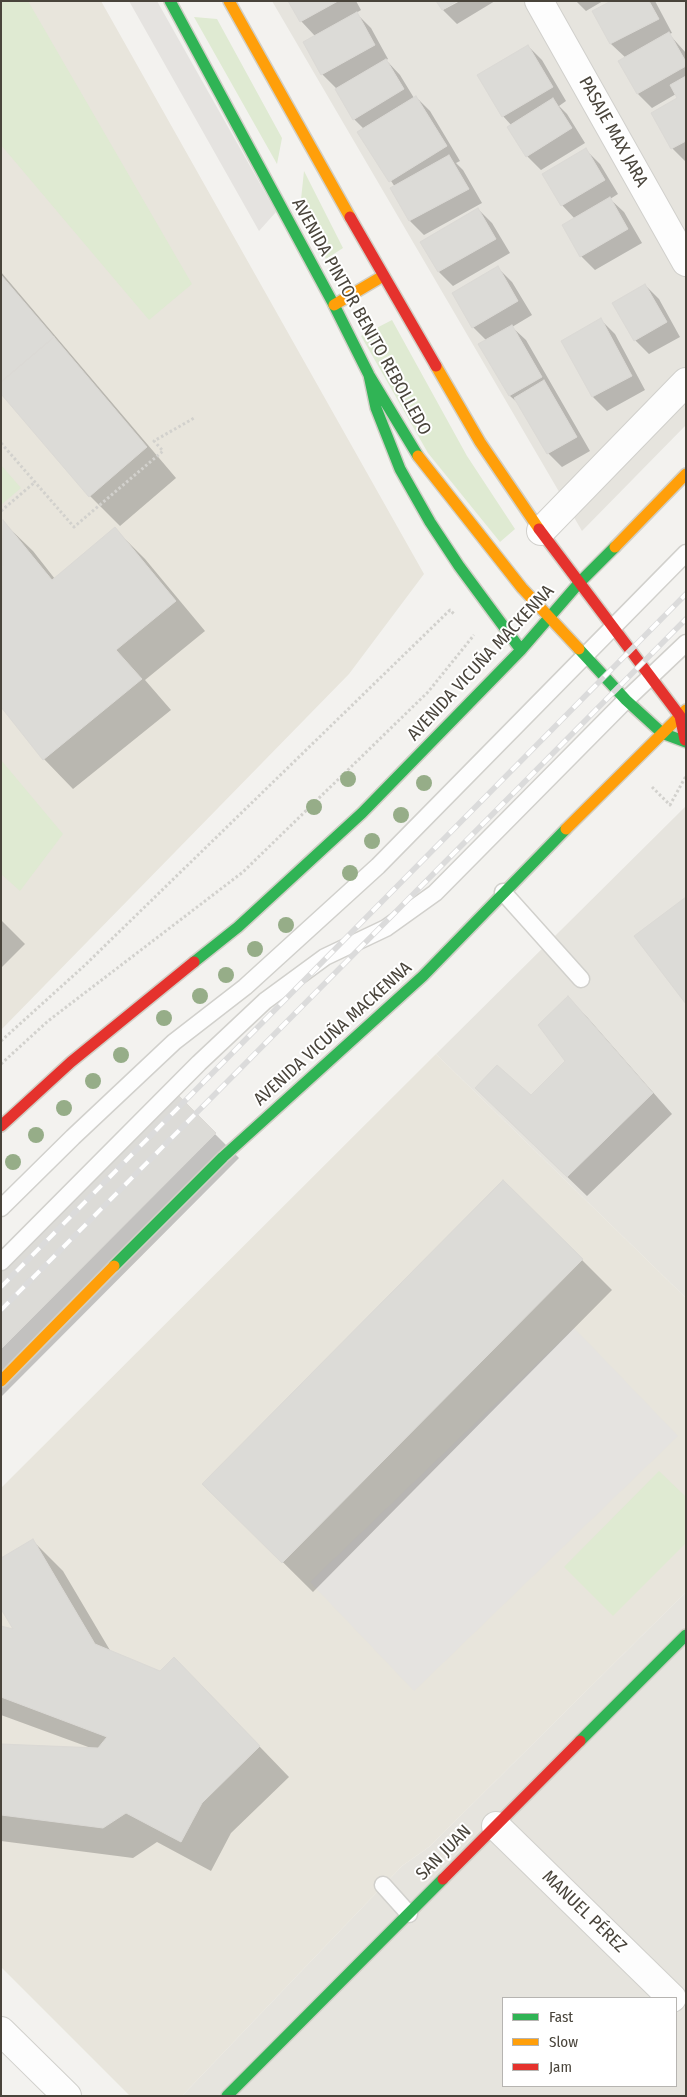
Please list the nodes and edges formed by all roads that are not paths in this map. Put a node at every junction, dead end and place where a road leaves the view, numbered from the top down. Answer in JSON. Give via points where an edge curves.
{"nodes":[{"id":1,"x":170,"y":1,"type":"edge"},
{"id":2,"x":229,"y":1,"type":"edge"},
{"id":3,"x":539,"y":1,"type":"edge"},
{"id":4,"x":686,"y":262,"type":"edge"},
{"id":5,"x":383,"y":276,"type":"junction"},
{"id":6,"x":334,"y":305,"type":"junction"},
{"id":7,"x":369,"y":375,"type":"junction"},
{"id":8,"x":686,"y":382,"type":"edge"},
{"id":9,"x":686,"y":474,"type":"edge"},
{"id":10,"x":541,"y":531,"type":"junction"},
{"id":11,"x":686,"y":553,"type":"edge"},
{"id":12,"x":579,"y":583,"type":"junction"},
{"id":13,"x":549,"y":618,"type":"junction"},
{"id":14,"x":613,"y":627,"type":"junction"},
{"id":15,"x":686,"y":643,"type":"edge"},
{"id":16,"x":521,"y":650,"type":"junction"},
{"id":17,"x":585,"y":655,"type":"junction"},
{"id":18,"x":650,"y":676,"type":"junction"},
{"id":19,"x":626,"y":700,"type":"junction"},
{"id":20,"x":683,"y":713,"type":"edge"},
{"id":21,"x":662,"y":733,"type":"junction"},
{"id":22,"x":686,"y":742,"type":"edge"},
{"id":23,"x":503,"y":892,"type":"junction"},
{"id":24,"x":581,"y":979,"type":"dead end"},
{"id":25,"x":1,"y":1126,"type":"edge"},
{"id":26,"x":1,"y":1208,"type":"edge"},
{"id":27,"x":1,"y":1262,"type":"edge"},
{"id":28,"x":1,"y":1382,"type":"edge"},
{"id":29,"x":686,"y":1634,"type":"edge"},
{"id":30,"x":496,"y":1826,"type":"junction"},
{"id":31,"x":383,"y":1885,"type":"dead end"},
{"id":32,"x":409,"y":1914,"type":"junction"},
{"id":33,"x":671,"y":1997,"type":"edge"},
{"id":34,"x":677,"y":2003,"type":"edge"},
{"id":35,"x":686,"y":2012,"type":"edge"},
{"id":36,"x":1,"y":2031,"type":"edge"},
{"id":37,"x":68,"y":2096,"type":"edge"},
{"id":38,"x":227,"y":2096,"type":"edge"}],
"edges":[{"from":1,"to":6,"type":"street","name":"AVENIDA PINTOR BENITO REBOLLEDO"},
{"from":2,"to":5,"type":"street"},
{"from":3,"to":4,"type":"street","name":"PASAJE MAX JARA"},
{"from":5,"to":6,"type":"street"},
{"from":5,"to":10,"type":"street","via":[[480,442]]},
{"from":6,"to":7,"type":"street","name":"AVENIDA PINTOR BENITO REBOLLEDO"},
{"from":7,"to":13,"type":"street","name":"AVENIDA PINTOR BENITO REBOLLEDO","via":[[421,460],[487,546]]},
{"from":7,"to":16,"type":"street","via":[[376,408],[400,469],[459,566]]},
{"from":8,"to":10,"type":"street"},
{"from":9,"to":12,"type":"street","name":"AVENIDA VICUÑA MACKENNA"},
{"from":10,"to":12,"type":"street"},
{"from":11,"to":14,"type":"lane"},
{"from":12,"to":13,"type":"street","name":"AVENIDA VICUÑA MACKENNA"},
{"from":12,"to":14,"type":"street"},
{"from":13,"to":16,"type":"street","name":"AVENIDA VICUÑA MACKENNA"},
{"from":13,"to":17,"type":"street","name":"AVENIDA PINTOR BENITO REBOLLEDO"},
{"from":14,"to":17,"type":"lane"},
{"from":14,"to":18,"type":"street"},
{"from":15,"to":18,"type":"lane"},
{"from":16,"to":25,"type":"street","name":"AVENIDA VICUÑA MACKENNA","via":[[302,870],[238,927],[72,1062]]},
{"from":17,"to":19,"type":"street","name":"AVENIDA PINTOR BENITO REBOLLEDO"},
{"from":17,"to":26,"type":"lane","via":[[378,866],[245,987],[174,1042]]},
{"from":18,"to":19,"type":"lane"},
{"from":18,"to":20,"type":"street"},
{"from":19,"to":21,"type":"street","name":"AVENIDA PINTOR BENITO REBOLLEDO"},
{"from":19,"to":27,"type":"lane","via":[[435,893],[386,928],[325,957],[265,1001]]},
{"from":20,"to":21,"type":"street","name":"AVENIDA VICUÑA MACKENNA"},
{"from":20,"to":22,"type":"street"},
{"from":21,"to":22,"type":"street"},
{"from":21,"to":23,"type":"street","name":"AVENIDA VICUÑA MACKENNA"},
{"from":23,"to":24,"type":"lane"},
{"from":23,"to":28,"type":"street","name":"AVENIDA VICUÑA MACKENNA","via":[[423,976],[223,1157]]},
{"from":29,"to":30,"type":"street","name":"SAN JUAN"},
{"from":30,"to":32,"type":"street","name":"SAN JUAN"},
{"from":30,"to":33,"type":"street","name":"MANUEL PÉREZ"},
{"from":31,"to":32,"type":"lane"},
{"from":32,"to":38,"type":"street","name":"SAN JUAN"},
{"from":34,"to":35,"type":"street"},
{"from":36,"to":37,"type":"street"}]}
